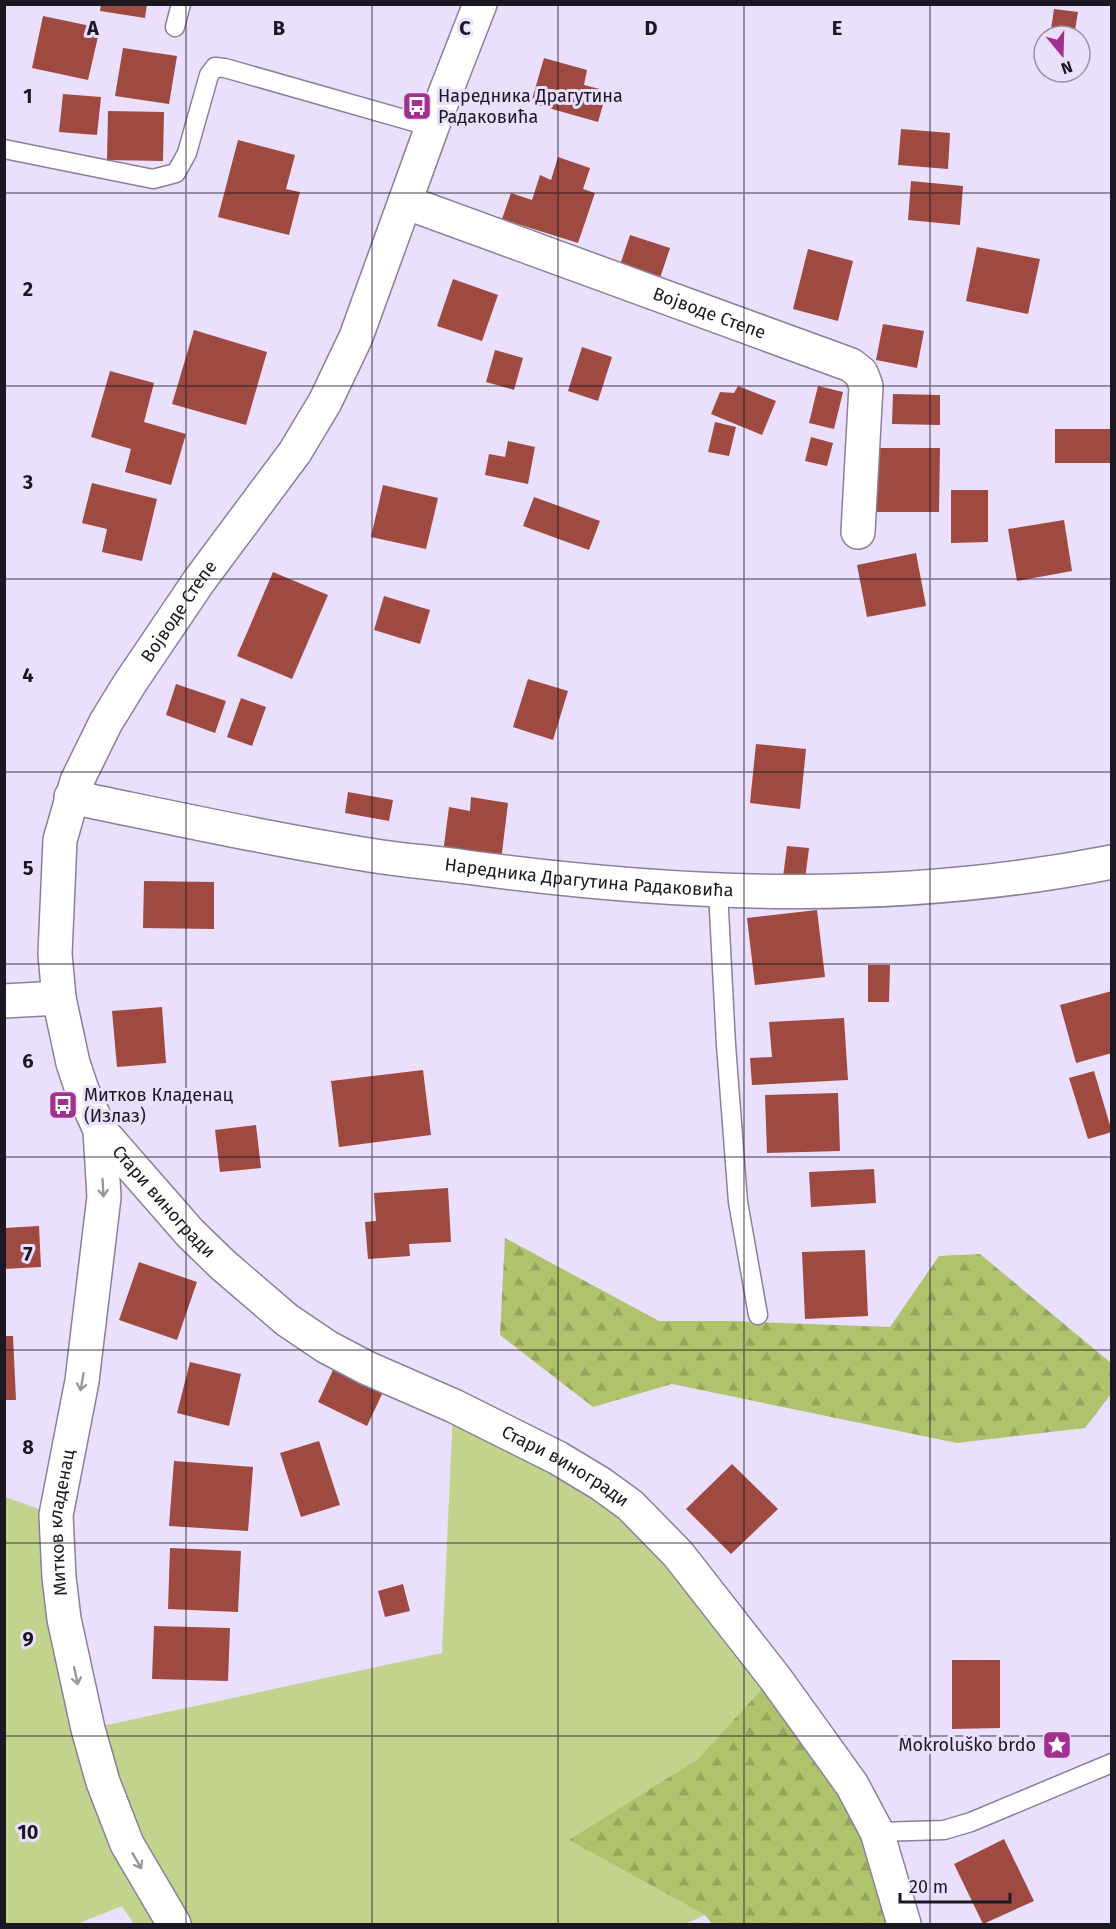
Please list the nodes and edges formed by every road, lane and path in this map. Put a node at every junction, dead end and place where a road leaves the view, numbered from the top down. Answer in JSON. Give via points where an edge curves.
{"nodes":[{"id":1,"x":181,"y":4,"type":"edge"},
{"id":2,"x":480,"y":4,"type":"edge"},
{"id":3,"x":175,"y":27,"type":"dead end"},
{"id":4,"x":432,"y":127,"type":"junction"},
{"id":5,"x":4,"y":149,"type":"edge"},
{"id":6,"x":405,"y":202,"type":"junction"},
{"id":7,"x":858,"y":532,"type":"dead end"},
{"id":8,"x":71,"y":797,"type":"junction"},
{"id":9,"x":1112,"y":862,"type":"edge"},
{"id":10,"x":718,"y":891,"type":"junction"},
{"id":11,"x":59,"y":998,"type":"junction"},
{"id":12,"x":4,"y":1001,"type":"edge"},
{"id":13,"x":94,"y":1117,"type":"junction"},
{"id":14,"x":758,"y":1315,"type":"dead end"},
{"id":15,"x":1112,"y":1763,"type":"edge"},
{"id":16,"x":877,"y":1832,"type":"junction"},
{"id":17,"x":174,"y":1924,"type":"edge"},
{"id":18,"x":904,"y":1924,"type":"edge"}],
"edges":[{"from":1,"to":3,"type":"lane"},
{"from":2,"to":4,"type":"street","name":"Војводе Степе"},
{"from":4,"to":5,"type":"lane","via":[[215,67],[209,75],[187,153],[176,173],[153,179]]},
{"from":4,"to":6,"type":"street","name":"Војводе Степе"},
{"from":6,"to":7,"type":"street","name":"Војводе Степе","via":[[851,365],[861,373],[866,386]]},
{"from":6,"to":8,"type":"street","name":"Војводе Степе","via":[[356,337],[325,402],[295,452],[199,581],[130,683],[89,755]]},
{"from":8,"to":10,"type":"street","name":"Наредника Драгутина Радаковића","via":[[382,857],[560,880]]},
{"from":8,"to":11,"type":"street","name":"Војводе Степе","via":[[60,840],[57,881],[55,954]]},
{"from":9,"to":10,"type":"street","name":"Наредника Драгутина Радаковића","via":[[1019,878],[881,891]]},
{"from":10,"to":14,"type":"lane","via":[[738,1202]]},
{"from":11,"to":12,"type":"street"},
{"from":11,"to":13,"type":"street","name":"Стари виногради","via":[[73,1063]]},
{"from":13,"to":16,"type":"street","name":"Стари виногради","via":[[190,1233],[287,1320],[367,1368],[558,1458],[630,1505],[678,1554],[775,1678],[852,1785]]},
{"from":13,"to":17,"type":"street","name":"Митков кладенац","one_way":true,"via":[[104,1197],[82,1381],[56,1515],[59,1577],[87,1729],[103,1782],[127,1844]]},
{"from":15,"to":16,"type":"lane","via":[[944,1830]]},
{"from":16,"to":18,"type":"street","name":"Стари виногради"}]}
